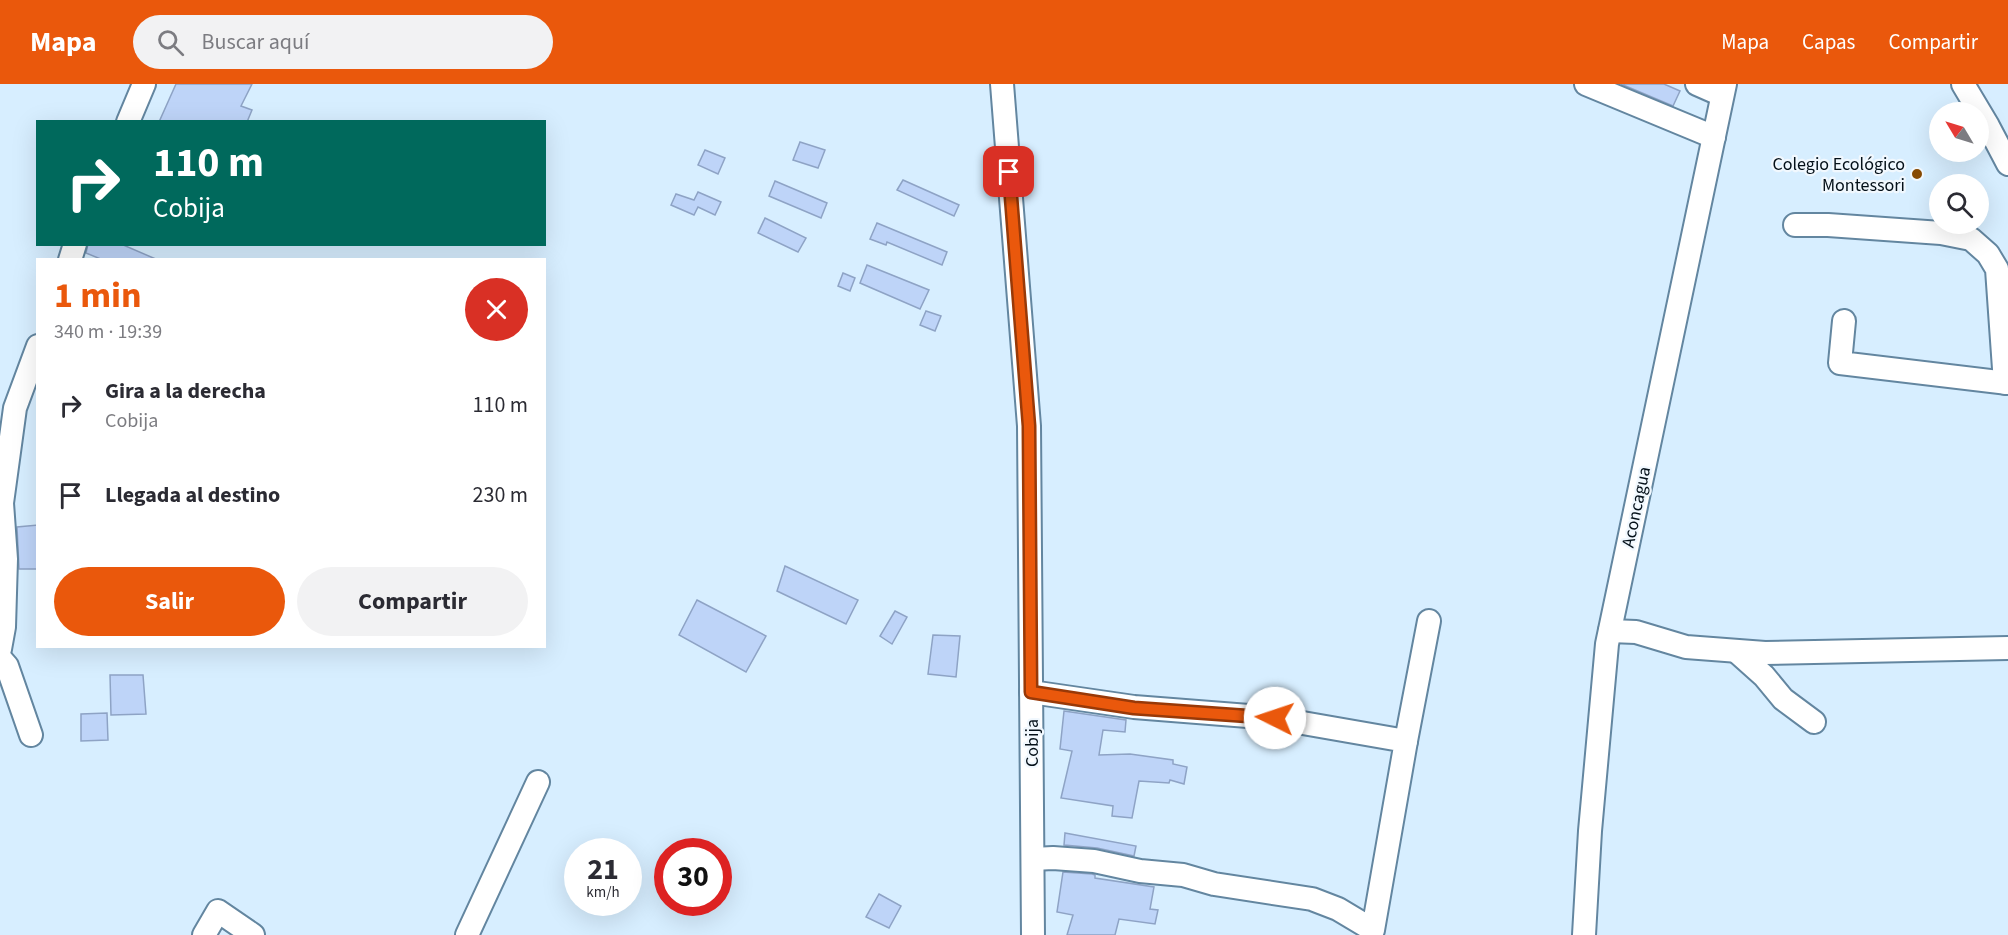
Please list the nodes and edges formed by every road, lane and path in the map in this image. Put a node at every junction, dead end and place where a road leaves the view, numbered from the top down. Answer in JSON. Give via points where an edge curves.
{"nodes":[{"id":1,"x":144,"y":84,"type":"edge"},
{"id":2,"x":1002,"y":84,"type":"edge"},
{"id":3,"x":1586,"y":84,"type":"edge"},
{"id":4,"x":1697,"y":84,"type":"edge"},
{"id":5,"x":1963,"y":84,"type":"edge"},
{"id":6,"x":1723,"y":90,"type":"edge"},
{"id":7,"x":129,"y":120,"type":"edge"},
{"id":8,"x":1714,"y":137,"type":"junction"},
{"id":9,"x":2008,"y":164,"type":"edge"},
{"id":10,"x":1795,"y":225,"type":"dead end"},
{"id":11,"x":1844,"y":321,"type":"dead end"},
{"id":12,"x":36,"y":351,"type":"edge"},
{"id":13,"x":2006,"y":383,"type":"edge"},
{"id":14,"x":1,"y":503,"type":"edge"},
{"id":15,"x":1429,"y":621,"type":"dead end"},
{"id":16,"x":1610,"y":632,"type":"junction"},
{"id":17,"x":2,"y":638,"type":"edge"},
{"id":18,"x":2008,"y":648,"type":"edge"},
{"id":19,"x":1736,"y":651,"type":"junction"},
{"id":20,"x":0,"y":658,"type":"edge"},
{"id":21,"x":1031,"y":692,"type":"junction"},
{"id":22,"x":1814,"y":722,"type":"dead end"},
{"id":23,"x":32,"y":735,"type":"dead end"},
{"id":24,"x":1406,"y":741,"type":"junction"},
{"id":25,"x":538,"y":782,"type":"dead end"},
{"id":26,"x":1033,"y":859,"type":"junction"},
{"id":27,"x":204,"y":935,"type":"edge"},
{"id":28,"x":253,"y":935,"type":"edge"},
{"id":29,"x":467,"y":935,"type":"edge"},
{"id":30,"x":1033,"y":935,"type":"edge"},
{"id":31,"x":1584,"y":935,"type":"edge"}],
"edges":[{"from":1,"to":7,"type":"street"},
{"from":2,"to":21,"type":"street","name":"Cobija","via":[[1029,426]]},
{"from":3,"to":8,"type":"street"},
{"from":4,"to":6,"type":"street"},
{"from":5,"to":9,"type":"street"},
{"from":6,"to":8,"type":"street","name":"Aconcagua"},
{"from":8,"to":16,"type":"street","name":"Aconcagua"},
{"from":10,"to":13,"type":"street","via":[[1930,232],[1971,239],[1988,254],[1996,269]]},
{"from":11,"to":13,"type":"street","via":[[1840,363]]},
{"from":12,"to":14,"type":"street","via":[[15,408]]},
{"from":14,"to":17,"type":"street","via":[[6,559]]},
{"from":15,"to":24,"type":"street"},
{"from":16,"to":19,"type":"street","via":[[1636,632],[1686,646]]},
{"from":16,"to":31,"type":"street","name":"Aconcagua"},
{"from":18,"to":19,"type":"street"},
{"from":19,"to":22,"type":"street","via":[[1783,699]]},
{"from":20,"to":23,"type":"street","via":[[7,666]]},
{"from":21,"to":24,"type":"street","via":[[1134,708],[1275,718]]},
{"from":21,"to":26,"type":"street","name":"Cobija"},
{"from":24,"to":26,"type":"street","via":[[1373,930],[1312,899],[1094,861]]},
{"from":25,"to":29,"type":"street"},
{"from":26,"to":30,"type":"street","name":"Cobija"},
{"from":27,"to":28,"type":"street","via":[[218,911]]}]}
